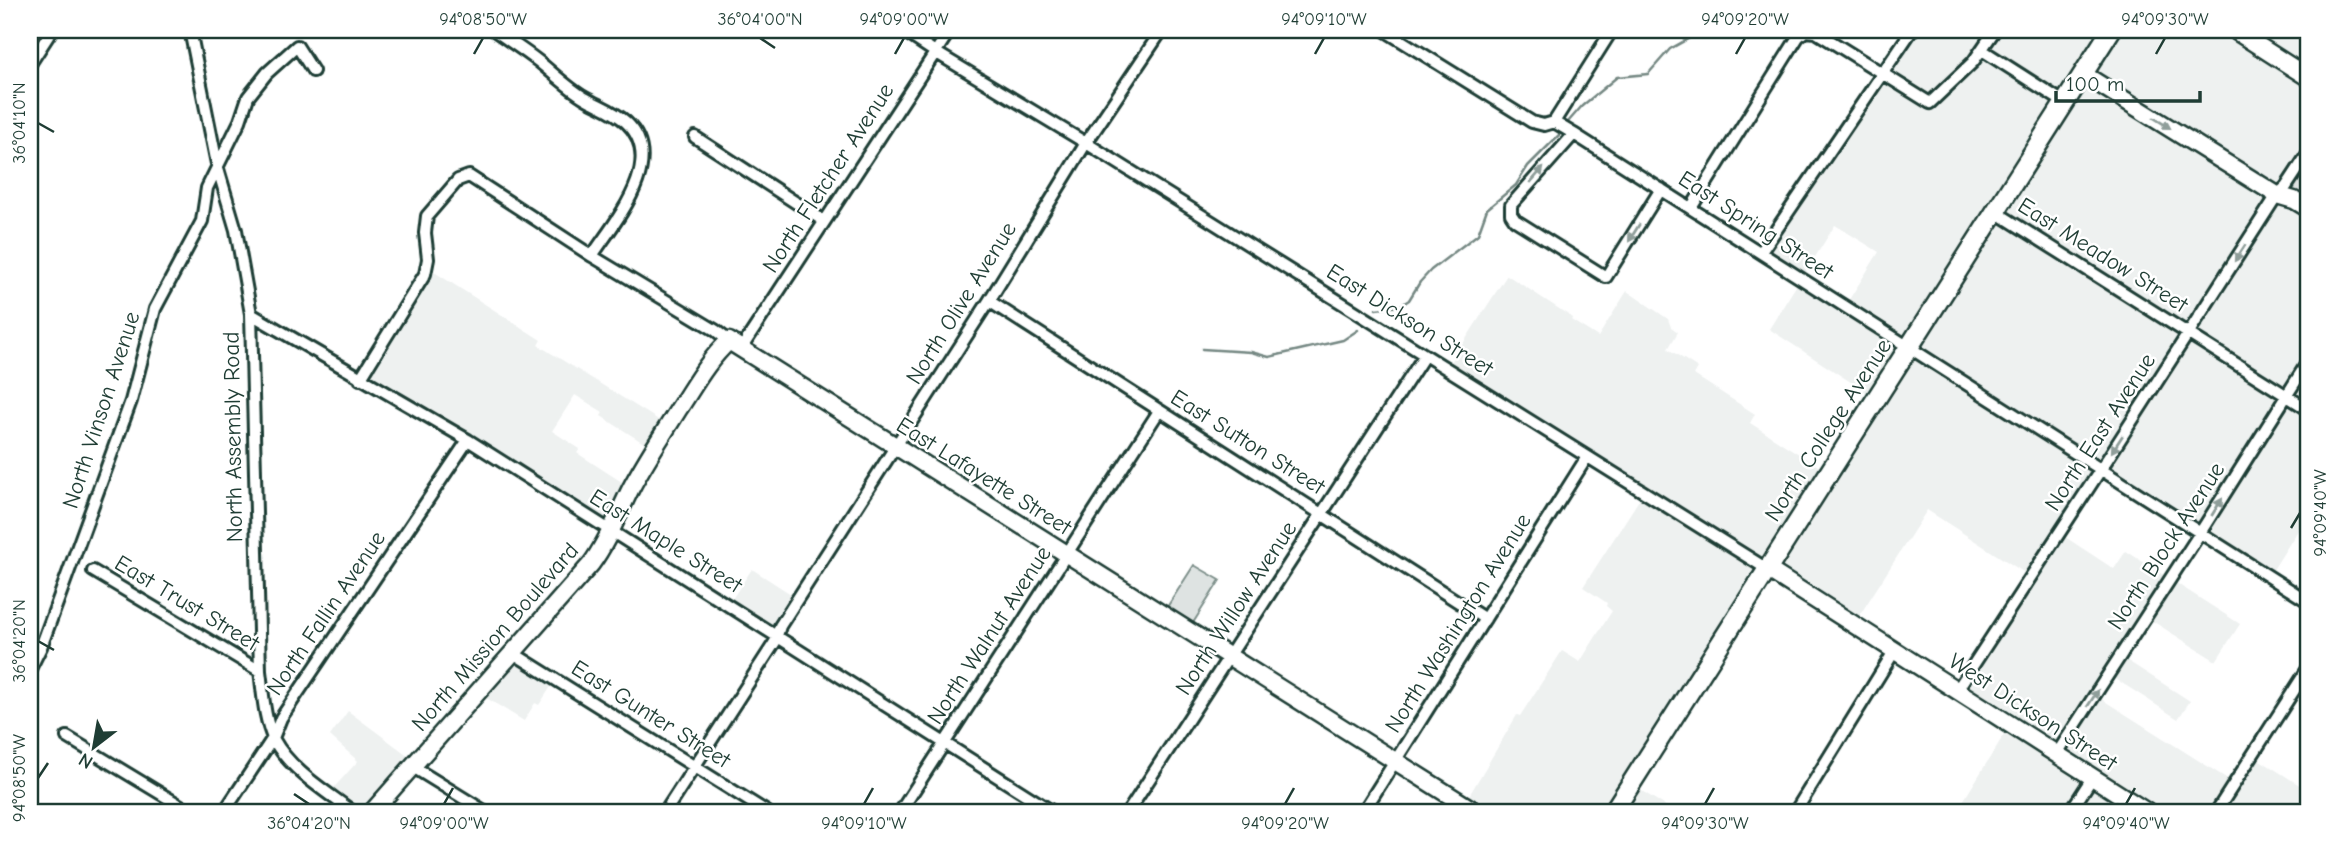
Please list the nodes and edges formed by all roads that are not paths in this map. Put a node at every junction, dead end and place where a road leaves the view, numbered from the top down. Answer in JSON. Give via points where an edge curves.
{"nodes":[{"id":1,"x":52,"y":30,"type":"edge"},
{"id":2,"x":190,"y":30,"type":"edge"},
{"id":3,"x":494,"y":30,"type":"edge"},
{"id":4,"x":902,"y":30,"type":"edge"},
{"id":5,"x":950,"y":30,"type":"edge"},
{"id":6,"x":1161,"y":30,"type":"edge"},
{"id":7,"x":1384,"y":30,"type":"edge"},
{"id":8,"x":1612,"y":30,"type":"edge"},
{"id":9,"x":1912,"y":30,"type":"edge"},
{"id":10,"x":1994,"y":30,"type":"edge"},
{"id":11,"x":2112,"y":30,"type":"edge"},
{"id":12,"x":2234,"y":30,"type":"edge"},
{"id":13,"x":1805,"y":31,"type":"edge"},
{"id":14,"x":1982,"y":50,"type":"junction"},
{"id":15,"x":935,"y":52,"type":"junction"},
{"id":16,"x":30,"y":64,"type":"edge"},
{"id":17,"x":313,"y":71,"type":"dead end"},
{"id":18,"x":1882,"y":73,"type":"junction"},
{"id":19,"x":2083,"y":74,"type":"junction"},
{"id":20,"x":2309,"y":78,"type":"edge"},
{"id":21,"x":2065,"y":103,"type":"junction"},
{"id":22,"x":1554,"y":122,"type":"junction"},
{"id":23,"x":1574,"y":134,"type":"junction"},
{"id":24,"x":695,"y":136,"type":"dead end"},
{"id":25,"x":1086,"y":143,"type":"junction"},
{"id":26,"x":2309,"y":152,"type":"edge"},
{"id":27,"x":218,"y":169,"type":"junction"},
{"id":28,"x":1661,"y":189,"type":"junction"},
{"id":29,"x":2277,"y":195,"type":"junction"},
{"id":30,"x":1691,"y":208,"type":"junction"},
{"id":31,"x":2309,"y":209,"type":"edge"},
{"id":32,"x":1996,"y":212,"type":"junction"},
{"id":33,"x":824,"y":221,"type":"junction"},
{"id":34,"x":1761,"y":252,"type":"junction"},
{"id":35,"x":593,"y":256,"type":"junction"},
{"id":36,"x":989,"y":301,"type":"junction"},
{"id":37,"x":251,"y":314,"type":"junction"},
{"id":38,"x":2188,"y":334,"type":"junction"},
{"id":39,"x":735,"y":345,"type":"junction"},
{"id":40,"x":1910,"y":348,"type":"junction"},
{"id":41,"x":1424,"y":356,"type":"junction"},
{"id":42,"x":2309,"y":360,"type":"edge"},
{"id":43,"x":360,"y":379,"type":"junction"},
{"id":44,"x":2286,"y":396,"type":"junction"},
{"id":45,"x":2309,"y":410,"type":"edge"},
{"id":46,"x":1159,"y":411,"type":"junction"},
{"id":47,"x":468,"y":440,"type":"junction"},
{"id":48,"x":895,"y":446,"type":"junction"},
{"id":49,"x":1587,"y":457,"type":"junction"},
{"id":50,"x":2101,"y":469,"type":"junction"},
{"id":51,"x":1322,"y":513,"type":"junction"},
{"id":52,"x":610,"y":531,"type":"junction"},
{"id":53,"x":2200,"y":533,"type":"junction"},
{"id":54,"x":1066,"y":554,"type":"junction"},
{"id":55,"x":1767,"y":569,"type":"junction"},
{"id":56,"x":93,"y":571,"type":"dead end"},
{"id":57,"x":2309,"y":602,"type":"edge"},
{"id":58,"x":1485,"y":619,"type":"junction"},
{"id":59,"x":777,"y":636,"type":"junction"},
{"id":60,"x":1895,"y":650,"type":"junction"},
{"id":61,"x":513,"y":653,"type":"junction"},
{"id":62,"x":1228,"y":656,"type":"junction"},
{"id":63,"x":2309,"y":667,"type":"edge"},
{"id":64,"x":30,"y":668,"type":"edge"},
{"id":65,"x":260,"y":671,"type":"junction"},
{"id":66,"x":1956,"y":690,"type":"junction"},
{"id":67,"x":67,"y":737,"type":"dead end"},
{"id":68,"x":273,"y":738,"type":"junction"},
{"id":69,"x":944,"y":743,"type":"junction"},
{"id":70,"x":2056,"y":755,"type":"junction"},
{"id":71,"x":1396,"y":761,"type":"junction"},
{"id":72,"x":694,"y":765,"type":"junction"},
{"id":73,"x":413,"y":766,"type":"junction"},
{"id":74,"x":2092,"y":778,"type":"junction"},
{"id":75,"x":191,"y":812,"type":"edge"},
{"id":76,"x":225,"y":812,"type":"edge"},
{"id":77,"x":353,"y":812,"type":"edge"},
{"id":78,"x":372,"y":812,"type":"edge"},
{"id":79,"x":486,"y":812,"type":"edge"},
{"id":80,"x":664,"y":812,"type":"edge"},
{"id":81,"x":767,"y":812,"type":"edge"},
{"id":82,"x":900,"y":812,"type":"edge"},
{"id":83,"x":1053,"y":812,"type":"edge"},
{"id":84,"x":1128,"y":812,"type":"edge"},
{"id":85,"x":1363,"y":812,"type":"edge"},
{"id":86,"x":1476,"y":812,"type":"edge"},
{"id":87,"x":1613,"y":812,"type":"edge"},
{"id":88,"x":1795,"y":812,"type":"edge"},
{"id":89,"x":2070,"y":812,"type":"edge"},
{"id":90,"x":2147,"y":812,"type":"edge"},
{"id":91,"x":2216,"y":812,"type":"edge"}],
"edges":[{"from":1,"to":16,"type":"street"},
{"from":2,"to":27,"type":"street","name":"North Assembly Road"},
{"from":3,"to":35,"type":"street","via":[[584,97],[609,109],[628,124],[639,142],[643,163],[638,185]]},
{"from":4,"to":15,"type":"street","name":"East Dickson Street"},
{"from":5,"to":15,"type":"street","name":"North Fletcher Avenue"},
{"from":6,"to":25,"type":"street","name":"North Olive Avenue"},
{"from":7,"to":22,"type":"street","name":"East Spring Street","via":[[1532,122]]},
{"from":8,"to":22,"type":"street"},
{"from":9,"to":18,"type":"street"},
{"from":10,"to":14,"type":"street"},
{"from":11,"to":19,"type":"main road","name":"North College Avenue"},
{"from":12,"to":20,"type":"main road"},
{"from":13,"to":18,"type":"street","via":[[1816,32]]},
{"from":13,"to":30,"type":"street"},
{"from":14,"to":18,"type":"street","via":[[1930,103]]},
{"from":14,"to":21,"type":"street"},
{"from":15,"to":25,"type":"street","name":"East Dickson Street"},
{"from":15,"to":33,"type":"street","name":"North Fletcher Avenue"},
{"from":17,"to":27,"type":"street","name":"North Vinson Avenue","via":[[298,46],[267,73],[248,97]]},
{"from":18,"to":34,"type":"street"},
{"from":19,"to":21,"type":"main road","name":"North College Avenue"},
{"from":19,"to":29,"type":"main road","one_way":true},
{"from":21,"to":32,"type":"main road","name":"North College Avenue"},
{"from":22,"to":23,"type":"street","name":"East Spring Street"},
{"from":23,"to":28,"type":"street","name":"East Spring Street"},
{"from":28,"to":23,"type":"street","one_way":true,"via":[[1606,277],[1515,220],[1511,205]]},
{"from":24,"to":33,"type":"street"},
{"from":25,"to":36,"type":"street","name":"North Olive Avenue"},
{"from":25,"to":41,"type":"street","name":"East Dickson Street"},
{"from":26,"to":29,"type":"street","name":"North East Avenue"},
{"from":27,"to":37,"type":"street","name":"North Assembly Road","via":[[236,230]]},
{"from":27,"to":64,"type":"street","name":"North Vinson Avenue","via":[[207,188],[202,221],[155,310],[131,401]]},
{"from":28,"to":30,"type":"street","name":"East Spring Street"},
{"from":29,"to":31,"type":"main road"},
{"from":29,"to":38,"type":"street","name":"North East Avenue","one_way":true},
{"from":30,"to":34,"type":"street","name":"East Spring Street"},
{"from":32,"to":38,"type":"street","name":"East Meadow Street"},
{"from":32,"to":40,"type":"main road","name":"North College Avenue"},
{"from":33,"to":39,"type":"street","name":"North Fletcher Avenue"},
{"from":34,"to":40,"type":"street","name":"East Spring Street"},
{"from":35,"to":39,"type":"street","name":"East Lafayette Street"},
{"from":35,"to":43,"type":"street","name":"East Lafayette Street","via":[[469,176],[458,180],[427,216],[425,274]]},
{"from":36,"to":46,"type":"street","name":"East Sutton Street"},
{"from":36,"to":48,"type":"street","name":"North Olive Avenue"},
{"from":37,"to":43,"type":"street","name":"East Maple Street"},
{"from":37,"to":65,"type":"street","name":"North Assembly Road"},
{"from":38,"to":44,"type":"street","name":"East Meadow Street"},
{"from":38,"to":50,"type":"street","name":"North East Avenue","one_way":true},
{"from":39,"to":48,"type":"main road","name":"East Lafayette Street"},
{"from":39,"to":52,"type":"main road","name":"North Mission Boulevard","via":[[715,354],[704,369]]},
{"from":40,"to":50,"type":"street","name":"East Spring Street"},
{"from":40,"to":55,"type":"main road","name":"North College Avenue"},
{"from":41,"to":49,"type":"street","name":"East Dickson Street"},
{"from":41,"to":51,"type":"street","name":"North Willow Avenue"},
{"from":42,"to":44,"type":"street","name":"North Block Avenue"},
{"from":43,"to":47,"type":"street","name":"East Maple Street"},
{"from":44,"to":45,"type":"street","name":"East Meadow Street"},
{"from":53,"to":44,"type":"street","name":"North Block Avenue","one_way":true},
{"from":46,"to":51,"type":"street","name":"East Sutton Street"},
{"from":46,"to":54,"type":"street","name":"North Walnut Avenue"},
{"from":47,"to":52,"type":"street","name":"East Maple Street"},
{"from":47,"to":68,"type":"street","name":"North Fallin Avenue"},
{"from":48,"to":54,"type":"main road","name":"East Lafayette Street"},
{"from":48,"to":59,"type":"street","name":"North Olive Avenue","via":[[779,626]]},
{"from":49,"to":55,"type":"street","name":"East Dickson Street"},
{"from":49,"to":58,"type":"street","name":"North Washington Avenue"},
{"from":50,"to":53,"type":"street","name":"East Spring Street"},
{"from":50,"to":66,"type":"street","name":"North East Avenue"},
{"from":51,"to":58,"type":"street","name":"East Sutton Street"},
{"from":51,"to":62,"type":"street","name":"North Willow Avenue"},
{"from":52,"to":59,"type":"street","name":"East Maple Street"},
{"from":52,"to":61,"type":"main road","name":"North Mission Boulevard","via":[[591,564]]},
{"from":53,"to":57,"type":"street","name":"East Spring Street"},
{"from":70,"to":53,"type":"street","name":"North Block Avenue","one_way":true},
{"from":54,"to":62,"type":"main road","name":"East Lafayette Street"},
{"from":54,"to":69,"type":"street","name":"North Walnut Avenue"},
{"from":55,"to":60,"type":"main road","name":"East Dickson Street"},
{"from":55,"to":87,"type":"main road","name":"North College Avenue"},
{"from":56,"to":65,"type":"street","name":"East Trust Street"},
{"from":58,"to":71,"type":"street","name":"North Washington Avenue"},
{"from":59,"to":69,"type":"street","name":"East Maple Street"},
{"from":59,"to":72,"type":"street","name":"North Olive Avenue"},
{"from":60,"to":66,"type":"main road","name":"West Dickson Street"},
{"from":60,"to":88,"type":"street"},
{"from":61,"to":72,"type":"street","name":"East Gunter Street"},
{"from":61,"to":73,"type":"main road","name":"North Mission Boulevard"},
{"from":62,"to":71,"type":"main road","name":"East Lafayette Street"},
{"from":62,"to":84,"type":"street","name":"North Willow Avenue"},
{"from":63,"to":91,"type":"street"},
{"from":65,"to":68,"type":"street","name":"North Assembly Road"},
{"from":66,"to":70,"type":"main road","name":"West Dickson Street"},
{"from":67,"to":75,"type":"street"},
{"from":68,"to":76,"type":"street","name":"North Fallin Avenue"},
{"from":68,"to":77,"type":"street","name":"North Assembly Road","via":[[297,769]]},
{"from":69,"to":82,"type":"street","name":"North Walnut Avenue"},
{"from":69,"to":83,"type":"street","name":"East Maple Street"},
{"from":70,"to":74,"type":"main road","name":"West Dickson Street"},
{"from":71,"to":85,"type":"street","name":"North Washington Avenue"},
{"from":71,"to":86,"type":"main road","name":"East Lafayette Street"},
{"from":72,"to":80,"type":"street","name":"North Olive Avenue"},
{"from":72,"to":81,"type":"street","name":"East Gunter Street"},
{"from":73,"to":78,"type":"main road","name":"North Mission Boulevard"},
{"from":73,"to":79,"type":"street"},
{"from":74,"to":89,"type":"street"},
{"from":74,"to":90,"type":"main road","name":"West Dickson Street"}]}
